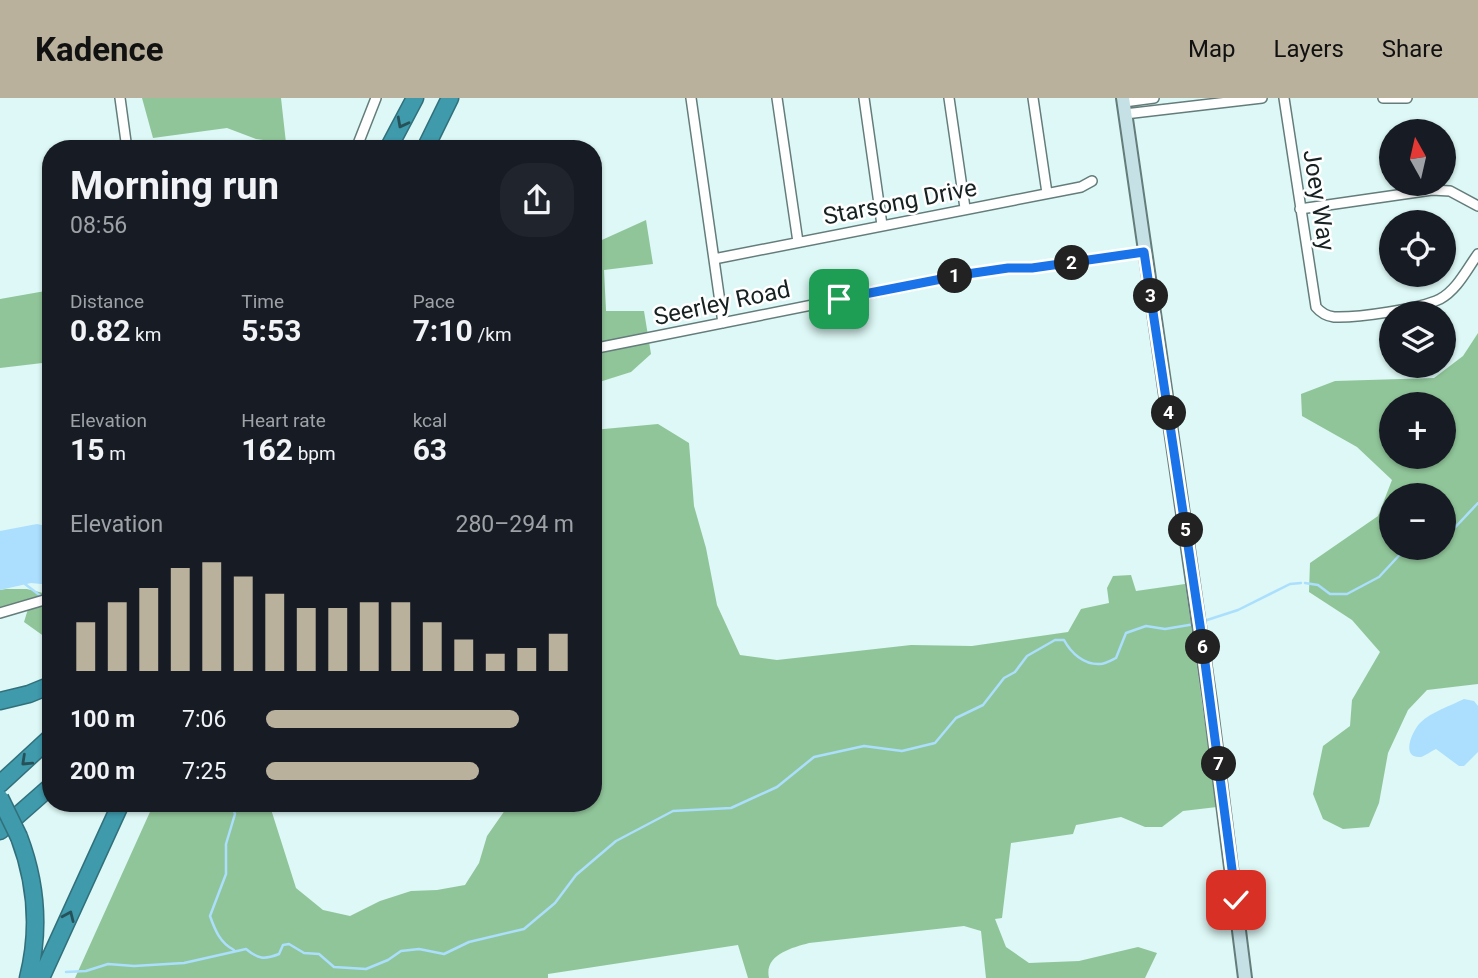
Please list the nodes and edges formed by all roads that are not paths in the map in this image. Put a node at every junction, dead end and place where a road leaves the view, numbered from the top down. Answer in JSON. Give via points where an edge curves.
{"nodes":[{"id":1,"x":120,"y":98,"type":"edge"},
{"id":2,"x":376,"y":98,"type":"edge"},
{"id":3,"x":415,"y":98,"type":"edge"},
{"id":4,"x":691,"y":98,"type":"edge"},
{"id":5,"x":778,"y":98,"type":"edge"},
{"id":6,"x":864,"y":98,"type":"edge"},
{"id":7,"x":949,"y":98,"type":"edge"},
{"id":8,"x":1034,"y":98,"type":"edge"},
{"id":9,"x":1154,"y":98,"type":"edge"},
{"id":10,"x":1262,"y":98,"type":"edge"},
{"id":11,"x":1284,"y":98,"type":"edge"},
{"id":12,"x":1383,"y":98,"type":"edge"},
{"id":13,"x":1407,"y":98,"type":"edge"},
{"id":14,"x":448,"y":102,"type":"edge"},
{"id":15,"x":1124,"y":105,"type":"edge"},
{"id":16,"x":127,"y":140,"type":"edge"},
{"id":17,"x":360,"y":140,"type":"edge"},
{"id":18,"x":393,"y":140,"type":"edge"},
{"id":19,"x":430,"y":140,"type":"edge"},
{"id":20,"x":1093,"y":181,"type":"dead end"},
{"id":21,"x":1047,"y":194,"type":"junction"},
{"id":22,"x":1478,"y":206,"type":"edge"},
{"id":23,"x":965,"y":208,"type":"junction"},
{"id":24,"x":1300,"y":209,"type":"junction"},
{"id":25,"x":882,"y":225,"type":"junction"},
{"id":26,"x":798,"y":242,"type":"junction"},
{"id":27,"x":1144,"y":252,"type":"junction"},
{"id":28,"x":1478,"y":254,"type":"edge"},
{"id":29,"x":714,"y":259,"type":"junction"},
{"id":30,"x":723,"y":323,"type":"junction"},
{"id":31,"x":602,"y":347,"type":"edge"},
{"id":32,"x":42,"y":601,"type":"edge"},
{"id":33,"x":0,"y":613,"type":"edge"},
{"id":34,"x":42,"y":689,"type":"edge"},
{"id":35,"x":0,"y":701,"type":"edge"},
{"id":36,"x":42,"y":745,"type":"edge"},
{"id":37,"x":0,"y":784,"type":"edge"},
{"id":38,"x":42,"y":794,"type":"edge"},
{"id":39,"x":0,"y":798,"type":"edge"},
{"id":40,"x":117,"y":812,"type":"edge"},
{"id":41,"x":0,"y":831,"type":"edge"},
{"id":42,"x":28,"y":978,"type":"edge"},
{"id":43,"x":41,"y":978,"type":"edge"},
{"id":44,"x":1245,"y":978,"type":"edge"}],
"edges":[{"from":1,"to":16,"type":"street"},
{"from":2,"to":17,"type":"street"},
{"from":3,"to":18,"type":"highway","one_way":true},
{"from":4,"to":29,"type":"street"},
{"from":5,"to":26,"type":"street"},
{"from":6,"to":25,"type":"street"},
{"from":7,"to":23,"type":"street"},
{"from":8,"to":21,"type":"street"},
{"from":9,"to":15,"type":"street"},
{"from":10,"to":15,"type":"street"},
{"from":11,"to":24,"type":"street","name":"Joey Way"},
{"from":12,"to":13,"type":"street"},
{"from":14,"to":19,"type":"highway"},
{"from":15,"to":27,"type":"main road"},
{"from":20,"to":21,"type":"street","name":"Starsong Drive"},
{"from":21,"to":23,"type":"street","name":"Starsong Drive"},
{"from":22,"to":24,"type":"street","via":[[1450,191],[1432,190]]},
{"from":23,"to":25,"type":"street","name":"Starsong Drive"},
{"from":24,"to":28,"type":"street","name":"Joey Way","via":[[1316,307],[1331,317],[1420,306],[1441,298]]},
{"from":25,"to":26,"type":"street","name":"Starsong Drive"},
{"from":26,"to":29,"type":"street","name":"Starsong Drive"},
{"from":27,"to":30,"type":"street","name":"Seerley Road","via":[[967,274]]},
{"from":27,"to":44,"type":"main road","via":[[1199,616]]},
{"from":29,"to":30,"type":"street"},
{"from":30,"to":31,"type":"street","name":"Seerley Road"},
{"from":32,"to":33,"type":"street"},
{"from":34,"to":35,"type":"highway"},
{"from":36,"to":37,"type":"highway","one_way":true},
{"from":38,"to":41,"type":"highway"},
{"from":39,"to":42,"type":"highway","bridge":true,"via":[[19,837],[34,899]]},
{"from":43,"to":40,"type":"highway","one_way":true}]}
